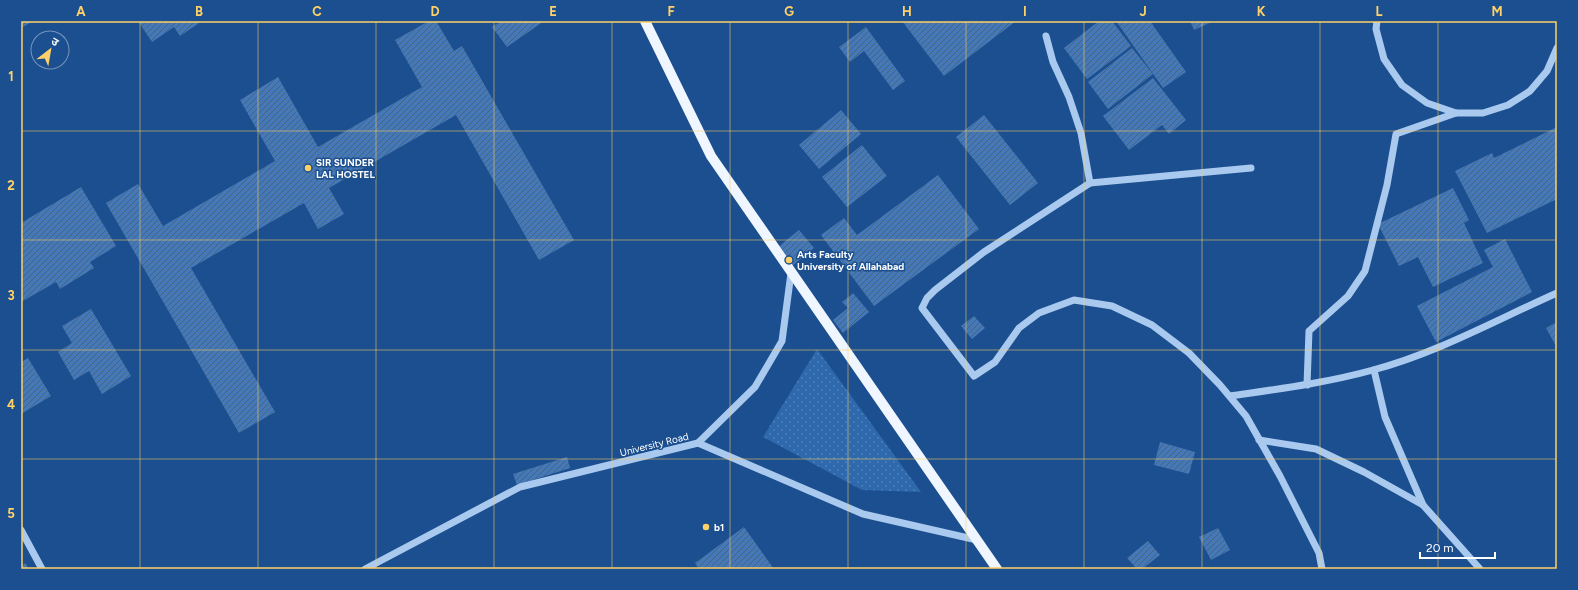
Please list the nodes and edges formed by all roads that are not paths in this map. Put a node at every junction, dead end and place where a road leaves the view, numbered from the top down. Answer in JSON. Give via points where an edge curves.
{"nodes":[{"id":1,"x":645,"y":21,"type":"edge"},
{"id":2,"x":1377,"y":21,"type":"edge"},
{"id":3,"x":1046,"y":36,"type":"dead end"},
{"id":4,"x":1557,"y":48,"type":"edge"},
{"id":5,"x":1557,"y":59,"type":"edge"},
{"id":6,"x":1547,"y":71,"type":"junction"},
{"id":7,"x":1456,"y":113,"type":"junction"},
{"id":8,"x":1251,"y":168,"type":"dead end"},
{"id":9,"x":1090,"y":183,"type":"junction"},
{"id":10,"x":791,"y":273,"type":"junction"},
{"id":11,"x":1557,"y":293,"type":"edge"},
{"id":12,"x":1374,"y":370,"type":"junction"},
{"id":13,"x":1307,"y":385,"type":"junction"},
{"id":14,"x":1230,"y":396,"type":"junction"},
{"id":15,"x":1259,"y":440,"type":"junction"},
{"id":16,"x":698,"y":443,"type":"junction"},
{"id":17,"x":1423,"y":505,"type":"junction"},
{"id":18,"x":21,"y":530,"type":"edge"},
{"id":19,"x":977,"y":540,"type":"junction"},
{"id":20,"x":42,"y":569,"type":"edge"},
{"id":21,"x":365,"y":569,"type":"edge"},
{"id":22,"x":997,"y":569,"type":"edge"},
{"id":23,"x":1322,"y":569,"type":"edge"},
{"id":24,"x":1480,"y":569,"type":"edge"}],
"edges":[{"from":1,"to":10,"type":"main road","via":[[711,156]]},
{"from":2,"to":7,"type":"street","via":[[1376,29],[1384,59],[1402,85],[1427,104]]},
{"from":3,"to":9,"type":"street","via":[[1053,62],[1081,133]]},
{"from":4,"to":6,"type":"street"},
{"from":5,"to":6,"type":"street"},
{"from":6,"to":7,"type":"street","via":[[1530,91],[1508,105],[1483,113]]},
{"from":7,"to":13,"type":"street","via":[[1396,134],[1387,185],[1365,271],[1348,296],[1308,331]]},
{"from":8,"to":9,"type":"street"},
{"from":9,"to":14,"type":"street","via":[[984,252],[934,290],[922,308],[974,376],[995,362],[1019,328],[1039,313],[1074,300],[1112,306],[1152,326],[1189,353]]},
{"from":10,"to":16,"type":"street","via":[[782,342],[755,387]]},
{"from":10,"to":19,"type":"main road"},
{"from":11,"to":12,"type":"street","via":[[1443,346]]},
{"from":12,"to":13,"type":"street"},
{"from":12,"to":17,"type":"street","via":[[1385,417]]},
{"from":13,"to":14,"type":"street"},
{"from":14,"to":15,"type":"street","via":[[1246,416]]},
{"from":15,"to":17,"type":"street","via":[[1316,449]]},
{"from":15,"to":23,"type":"street","via":[[1319,553]]},
{"from":16,"to":19,"type":"street","name":"University Road","via":[[863,514]]},
{"from":16,"to":21,"type":"street","name":"University Road","via":[[520,487]]},
{"from":17,"to":24,"type":"street"},
{"from":18,"to":20,"type":"street"},
{"from":19,"to":22,"type":"main road"}]}
